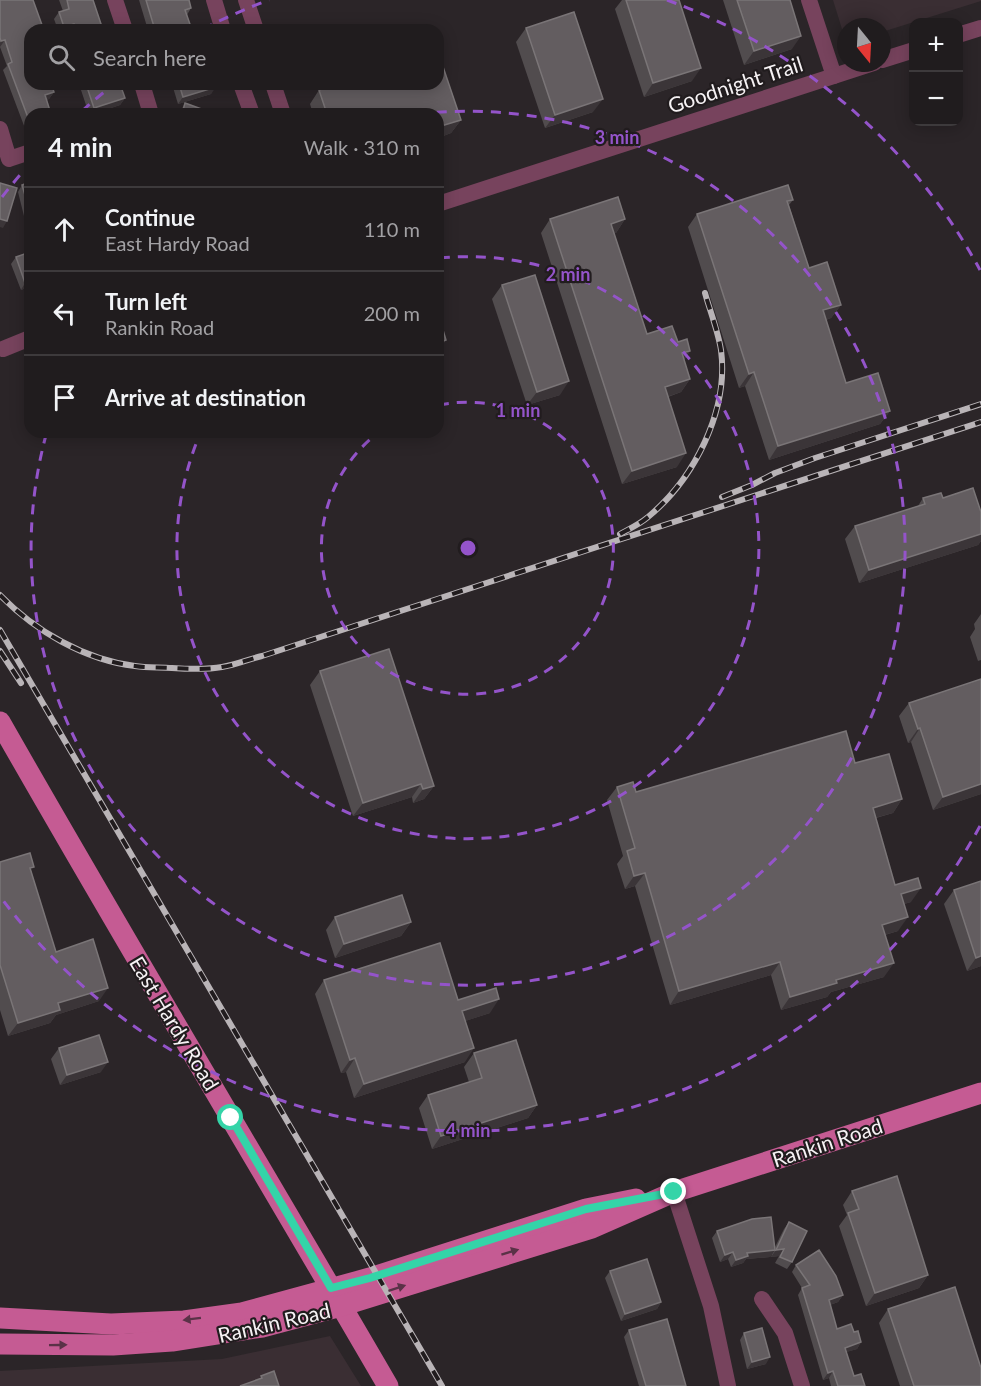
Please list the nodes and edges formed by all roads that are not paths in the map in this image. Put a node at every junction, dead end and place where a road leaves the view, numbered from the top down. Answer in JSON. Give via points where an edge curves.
{"nodes":[{"id":1,"x":115,"y":0,"type":"edge"},
{"id":2,"x":214,"y":0,"type":"edge"},
{"id":3,"x":246,"y":0,"type":"edge"},
{"id":4,"x":809,"y":0,"type":"edge"},
{"id":5,"x":123,"y":24,"type":"edge"},
{"id":6,"x":222,"y":24,"type":"edge"},
{"id":7,"x":254,"y":24,"type":"edge"},
{"id":8,"x":981,"y":28,"type":"edge"},
{"id":9,"x":963,"y":33,"type":"edge"},
{"id":10,"x":909,"y":52,"type":"edge"},
{"id":11,"x":891,"y":57,"type":"edge"},
{"id":12,"x":846,"y":72,"type":"edge"},
{"id":13,"x":834,"y":76,"type":"junction"},
{"id":14,"x":144,"y":90,"type":"edge"},
{"id":15,"x":243,"y":90,"type":"edge"},
{"id":16,"x":275,"y":90,"type":"edge"},
{"id":17,"x":149,"y":108,"type":"edge"},
{"id":18,"x":250,"y":108,"type":"edge"},
{"id":19,"x":281,"y":108,"type":"edge"},
{"id":20,"x":0,"y":129,"type":"edge"},
{"id":21,"x":24,"y":154,"type":"edge"},
{"id":22,"x":444,"y":202,"type":"edge"},
{"id":23,"x":24,"y":340,"type":"edge"},
{"id":24,"x":3,"y":349,"type":"dead end"},
{"id":25,"x":0,"y":722,"type":"edge"},
{"id":26,"x":981,"y":1093,"type":"edge"},
{"id":27,"x":674,"y":1192,"type":"junction"},
{"id":28,"x":336,"y":1297,"type":"junction"},
{"id":29,"x":762,"y":1299,"type":"dead end"},
{"id":30,"x":10,"y":1319,"type":"edge"},
{"id":31,"x":8,"y":1345,"type":"edge"},
{"id":32,"x":388,"y":1386,"type":"edge"},
{"id":33,"x":728,"y":1386,"type":"edge"},
{"id":34,"x":802,"y":1386,"type":"edge"}],
"edges":[{"from":1,"to":5,"type":"street"},
{"from":2,"to":6,"type":"street"},
{"from":3,"to":7,"type":"street"},
{"from":4,"to":13,"type":"street"},
{"from":8,"to":9,"type":"street"},
{"from":10,"to":11,"type":"street"},
{"from":12,"to":13,"type":"street","name":"Goodnight Trail"},
{"from":13,"to":22,"type":"street","name":"Goodnight Trail"},
{"from":14,"to":17,"type":"street"},
{"from":15,"to":18,"type":"street"},
{"from":16,"to":19,"type":"street"},
{"from":20,"to":21,"type":"street","via":[[9,159]]},
{"from":23,"to":24,"type":"street"},
{"from":25,"to":28,"type":"main road","name":"East Hardy Road"},
{"from":26,"to":27,"type":"main road","name":"Rankin Road"},
{"from":27,"to":28,"type":"main road","name":"Rankin Road","via":[[592,1228]]},
{"from":27,"to":33,"type":"street","via":[[711,1306]]},
{"from":28,"to":30,"type":"main road","name":"Rankin Road","one_way":true,"via":[[184,1321],[111,1324]]},
{"from":31,"to":28,"type":"main road","name":"Rankin Road","one_way":true,"via":[[113,1345],[182,1340],[262,1327]]},
{"from":28,"to":32,"type":"main road","name":"East Hardy Road"},
{"from":29,"to":34,"type":"street","via":[[785,1333]]},
{"from":30,"to":31,"type":"main road"}]}
